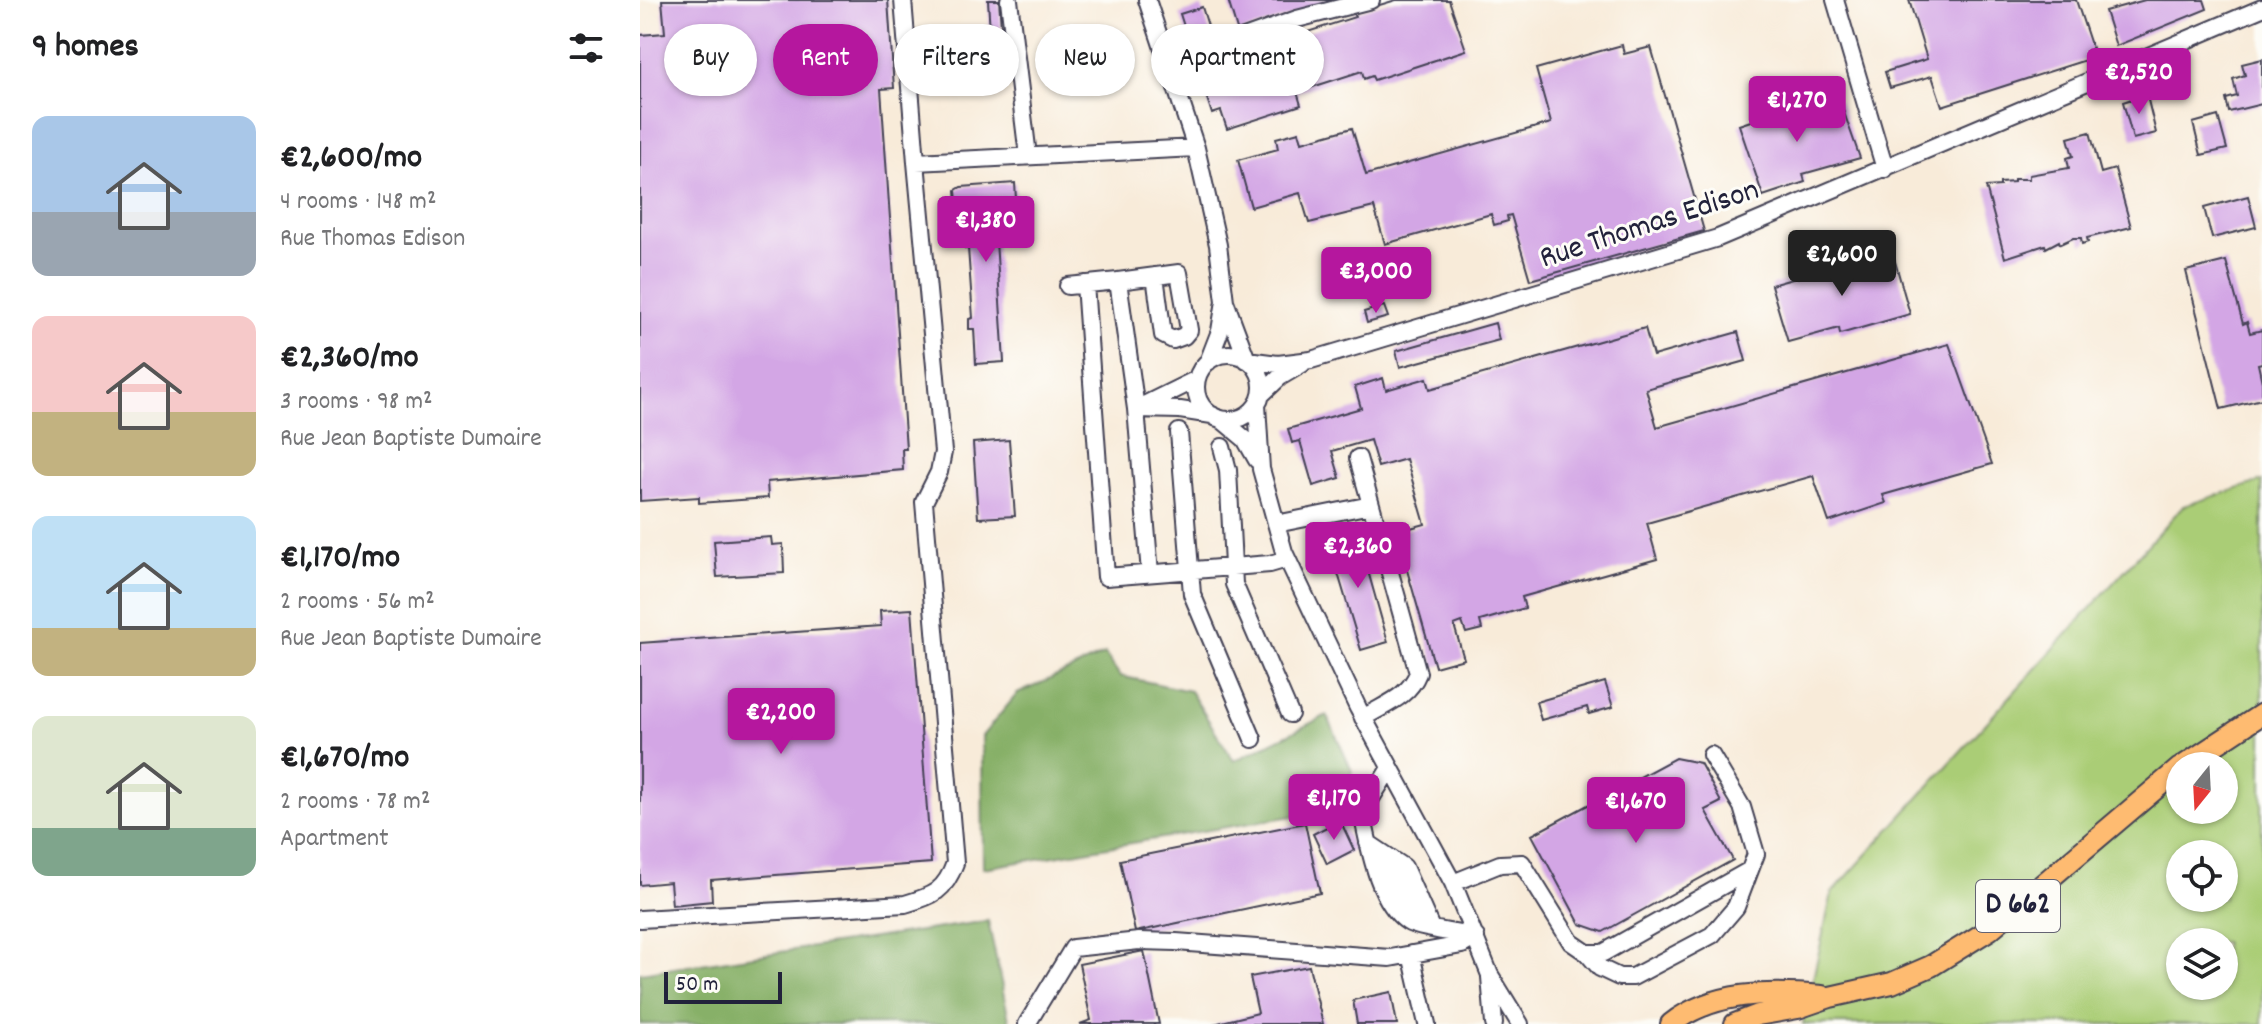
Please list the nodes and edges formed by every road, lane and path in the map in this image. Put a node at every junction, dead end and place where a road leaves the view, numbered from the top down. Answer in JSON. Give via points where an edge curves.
{"nodes":[{"id":1,"x":903,"y":0,"type":"edge"},
{"id":2,"x":1009,"y":0,"type":"edge"},
{"id":3,"x":1147,"y":0,"type":"edge"},
{"id":4,"x":1371,"y":0,"type":"edge"},
{"id":5,"x":1835,"y":0,"type":"edge"},
{"id":6,"x":2262,"y":8,"type":"edge"},
{"id":7,"x":1155,"y":24,"type":"edge"},
{"id":8,"x":1283,"y":24,"type":"edge"},
{"id":9,"x":1179,"y":96,"type":"edge"},
{"id":10,"x":1196,"y":148,"type":"junction"},
{"id":11,"x":1028,"y":156,"type":"junction"},
{"id":12,"x":916,"y":162,"type":"junction"},
{"id":13,"x":1885,"y":169,"type":"junction"},
{"id":14,"x":1155,"y":276,"type":"dead end"},
{"id":15,"x":1118,"y":281,"type":"junction"},
{"id":16,"x":1225,"y":301,"type":"junction"},
{"id":17,"x":1247,"y":360,"type":"junction"},
{"id":18,"x":1311,"y":360,"type":"junction"},
{"id":19,"x":1208,"y":362,"type":"junction"},
{"id":20,"x":1197,"y":379,"type":"junction"},
{"id":21,"x":1259,"y":400,"type":"junction"},
{"id":22,"x":1136,"y":409,"type":"junction"},
{"id":23,"x":1217,"y":417,"type":"junction"},
{"id":24,"x":1179,"y":432,"type":"dead end"},
{"id":25,"x":1222,"y":447,"type":"dead end"},
{"id":26,"x":1358,"y":458,"type":"dead end"},
{"id":27,"x":1261,"y":469,"type":"junction"},
{"id":28,"x":1371,"y":505,"type":"junction"},
{"id":29,"x":1276,"y":524,"type":"junction"},
{"id":30,"x":1287,"y":559,"type":"junction"},
{"id":31,"x":1233,"y":567,"type":"junction"},
{"id":32,"x":1190,"y":570,"type":"junction"},
{"id":33,"x":1150,"y":573,"type":"junction"},
{"id":34,"x":1290,"y":714,"type":"dead end"},
{"id":35,"x":2262,"y":714,"type":"edge"},
{"id":36,"x":1363,"y":718,"type":"junction"},
{"id":37,"x":1253,"y":739,"type":"dead end"},
{"id":38,"x":2205,"y":752,"type":"edge"},
{"id":39,"x":1711,"y":755,"type":"dead end"},
{"id":40,"x":1390,"y":768,"type":"junction"},
{"id":41,"x":2166,"y":781,"type":"edge"},
{"id":42,"x":1375,"y":848,"type":"junction"},
{"id":43,"x":1750,"y":870,"type":"junction"},
{"id":44,"x":1453,"y":883,"type":"junction"},
{"id":45,"x":640,"y":919,"type":"edge"},
{"id":46,"x":1425,"y":927,"type":"junction"},
{"id":47,"x":1476,"y":937,"type":"junction"},
{"id":48,"x":1587,"y":953,"type":"junction"},
{"id":49,"x":1411,"y":954,"type":"junction"},
{"id":50,"x":1490,"y":975,"type":"junction"},
{"id":51,"x":1830,"y":997,"type":"junction"},
{"id":52,"x":1027,"y":1024,"type":"edge"},
{"id":53,"x":1427,"y":1024,"type":"edge"},
{"id":54,"x":1494,"y":1024,"type":"edge"},
{"id":55,"x":1520,"y":1024,"type":"edge"},
{"id":56,"x":1671,"y":1024,"type":"edge"},
{"id":57,"x":1735,"y":1024,"type":"edge"}],
"edges":[{"from":1,"to":12,"type":"street"},
{"from":2,"to":11,"type":"street"},
{"from":3,"to":7,"type":"street"},
{"from":4,"to":8,"type":"street"},
{"from":5,"to":13,"type":"street"},
{"from":6,"to":13,"type":"street","name":"Rue Thomas Edison"},
{"from":9,"to":10,"type":"street"},
{"from":10,"to":11,"type":"street"},
{"from":10,"to":16,"type":"street"},
{"from":11,"to":12,"type":"street"},
{"from":12,"to":45,"type":"street","via":[[943,452],[924,502],[955,863],[949,881],[939,891],[905,904]]},
{"from":13,"to":18,"type":"street","name":"Rue Thomas Edison","via":[[1718,238]]},
{"from":14,"to":15,"type":"street"},
{"from":15,"to":22,"type":"street"},
{"from":15,"to":33,"type":"street","via":[[1076,285],[1106,577]]},
{"from":16,"to":17,"type":"street"},
{"from":16,"to":19,"type":"street"},
{"from":17,"to":18,"type":"street","name":"Rue Thomas Edison"},
{"from":17,"to":19,"type":"street","via":[[1228,354]]},
{"from":17,"to":21,"type":"street","via":[[1260,375]]},
{"from":18,"to":21,"type":"street","name":"Rue Thomas Edison","via":[[1280,377]]},
{"from":19,"to":20,"type":"street"},
{"from":20,"to":22,"type":"street"},
{"from":20,"to":23,"type":"street","via":[[1199,400]]},
{"from":21,"to":23,"type":"street","via":[[1241,418]]},
{"from":21,"to":27,"type":"street"},
{"from":22,"to":23,"type":"street"},
{"from":22,"to":33,"type":"street"},
{"from":23,"to":27,"type":"street","via":[[1245,439]]},
{"from":24,"to":32,"type":"street"},
{"from":25,"to":31,"type":"street"},
{"from":26,"to":28,"type":"street"},
{"from":27,"to":29,"type":"street"},
{"from":28,"to":29,"type":"street"},
{"from":28,"to":36,"type":"street","via":[[1418,673],[1401,697]]},
{"from":29,"to":30,"type":"street"},
{"from":30,"to":31,"type":"street"},
{"from":30,"to":36,"type":"street"},
{"from":31,"to":32,"type":"street"},
{"from":31,"to":34,"type":"street","via":[[1234,584]]},
{"from":32,"to":33,"type":"street"},
{"from":32,"to":37,"type":"street","via":[[1192,594]]},
{"from":35,"to":38,"type":"main road","number":"D 662"},
{"from":36,"to":40,"type":"street"},
{"from":39,"to":43,"type":"street","via":[[1742,807],[1756,854]]},
{"from":40,"to":42,"type":"street","via":[[1362,813]]},
{"from":40,"to":44,"type":"street"},
{"from":41,"to":51,"type":"main road","number":"D 662","via":[[1960,950],[1892,983]]},
{"from":42,"to":46,"type":"street","via":[[1404,867]]},
{"from":42,"to":46,"type":"street","via":[[1376,876],[1398,913],[1410,924]]},
{"from":43,"to":48,"type":"street","via":[[1603,953]]},
{"from":43,"to":48,"type":"street","via":[[1736,907],[1712,935],[1633,977],[1600,968]]},
{"from":44,"to":47,"type":"street"},
{"from":44,"to":48,"type":"street","via":[[1500,864],[1522,863],[1571,942]]},
{"from":46,"to":47,"type":"street"},
{"from":47,"to":49,"type":"street","via":[[1462,945]]},
{"from":47,"to":50,"type":"street"},
{"from":49,"to":52,"type":"street","via":[[1390,958],[1151,941],[1073,948]]},
{"from":49,"to":53,"type":"street"},
{"from":50,"to":54,"type":"street"},
{"from":50,"to":55,"type":"street"},
{"from":51,"to":56,"type":"main road","number":"D 662","via":[[1795,993],[1719,999],[1693,1008]]},
{"from":51,"to":57,"type":"main road","number":"D 662"}]}
